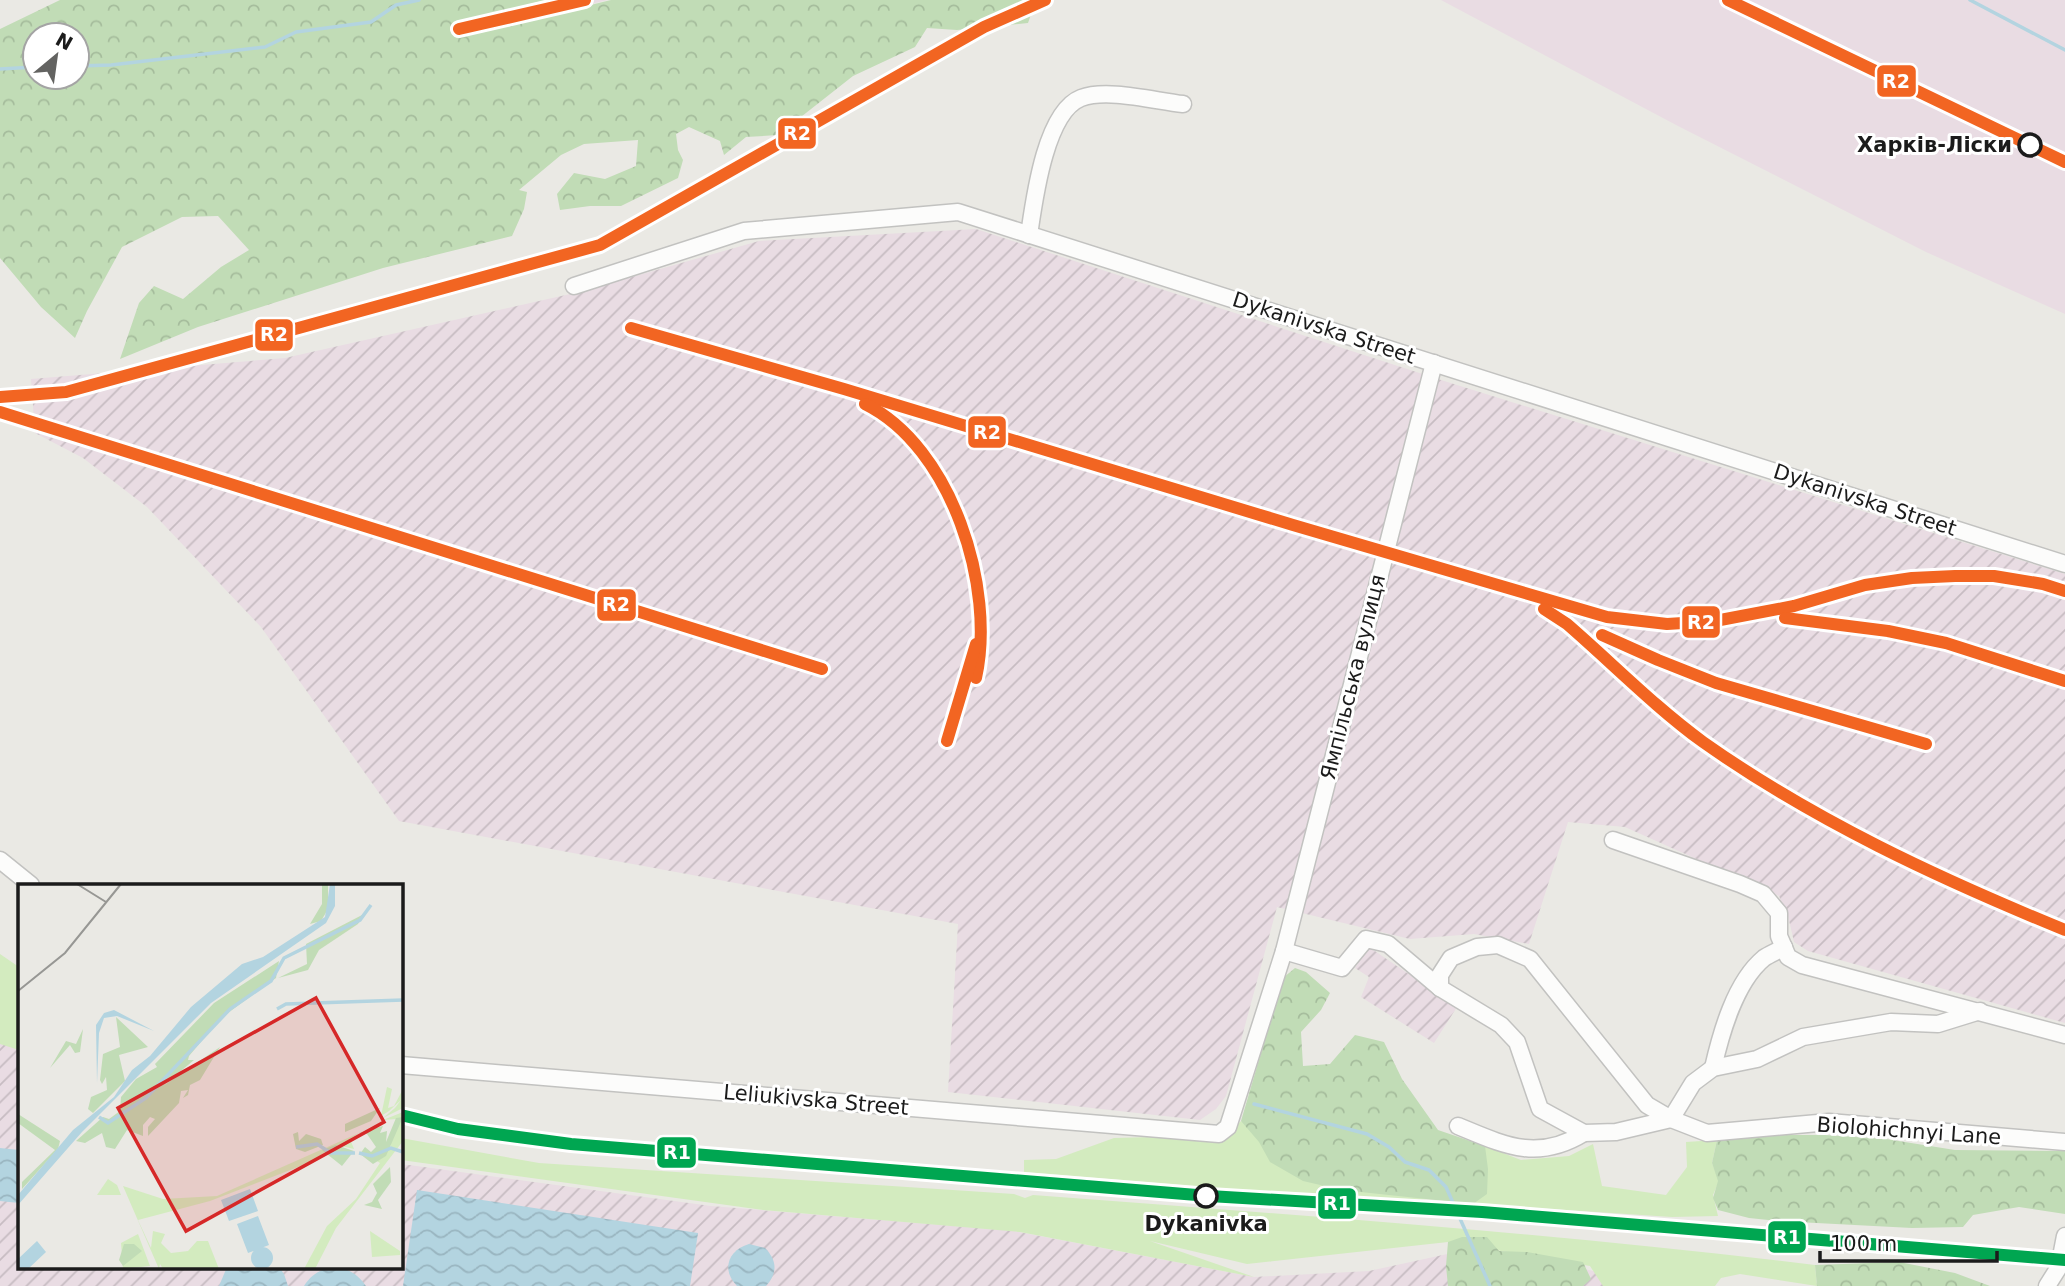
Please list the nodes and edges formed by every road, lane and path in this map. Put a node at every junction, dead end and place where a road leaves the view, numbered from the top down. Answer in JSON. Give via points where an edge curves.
{"nodes":[{"id":1,"x":1183,"y":104,"type":"dead end"},
{"id":2,"x":1029,"y":235,"type":"junction"},
{"id":3,"x":574,"y":286,"type":"dead end"},
{"id":4,"x":1434,"y":363,"type":"junction"},
{"id":5,"x":2065,"y":564,"type":"edge"},
{"id":6,"x":1613,"y":840,"type":"dead end"},
{"id":7,"x":0,"y":860,"type":"edge"},
{"id":8,"x":30,"y":884,"type":"edge"},
{"id":9,"x":1784,"y":947,"type":"junction"},
{"id":10,"x":1284,"y":951,"type":"junction"},
{"id":11,"x":1440,"y":988,"type":"junction"},
{"id":12,"x":1981,"y":1011,"type":"junction"},
{"id":13,"x":2065,"y":1035,"type":"edge"},
{"id":14,"x":402,"y":1065,"type":"edge"},
{"id":15,"x":1713,"y":1068,"type":"junction"},
{"id":16,"x":1671,"y":1119,"type":"junction"},
{"id":17,"x":1458,"y":1126,"type":"dead end"},
{"id":18,"x":1228,"y":1127,"type":"joint"},
{"id":19,"x":1584,"y":1133,"type":"junction"},
{"id":20,"x":2065,"y":1142,"type":"edge"},
{"id":21,"x":2065,"y":1236,"type":"edge"},
{"id":22,"x":2047,"y":1286,"type":"edge"}],
"edges":[{"from":1,"to":2,"type":"street","via":[[1102,95],[1080,99],[1064,111],[1037,187]]},
{"from":2,"to":3,"type":"street","name":"Dykanivska Street","via":[[958,212],[744,231]]},
{"from":2,"to":4,"type":"street","name":"Dykanivska Street"},
{"from":4,"to":5,"type":"street","name":"Dykanivska Street"},
{"from":4,"to":10,"type":"street","name":"Ямпільська вулиця"},
{"from":6,"to":9,"type":"street","via":[[1763,894],[1779,913]]},
{"from":7,"to":8,"type":"street"},
{"from":9,"to":12,"type":"street","via":[[1788,957],[1802,965]]},
{"from":9,"to":15,"type":"street","via":[[1752,971],[1726,1017]]},
{"from":10,"to":11,"type":"street","via":[[1342,968],[1366,939],[1388,944]]},
{"from":10,"to":18,"type":"street","name":"Ямпільська вулиця"},
{"from":11,"to":16,"type":"street","via":[[1440,975],[1451,958],[1477,947],[1498,944],[1530,959],[1647,1105]]},
{"from":11,"to":19,"type":"street","via":[[1501,1025],[1517,1042],[1540,1109]]},
{"from":12,"to":13,"type":"street"},
{"from":12,"to":15,"type":"street","via":[[1938,1024],[1891,1022],[1803,1037],[1758,1059]]},
{"from":14,"to":18,"type":"street","name":"Leliukivska Street","via":[[1219,1135]]},
{"from":15,"to":16,"type":"street","via":[[1693,1083]]},
{"from":16,"to":19,"type":"street","via":[[1616,1132]]},
{"from":16,"to":20,"type":"street","name":"Biolohichnyi Lane","via":[[1707,1133],[1829,1122]]},
{"from":17,"to":19,"type":"street","via":[[1507,1147],[1549,1149]]},
{"from":21,"to":22,"type":"street","via":[[2059,1267]]}]}
